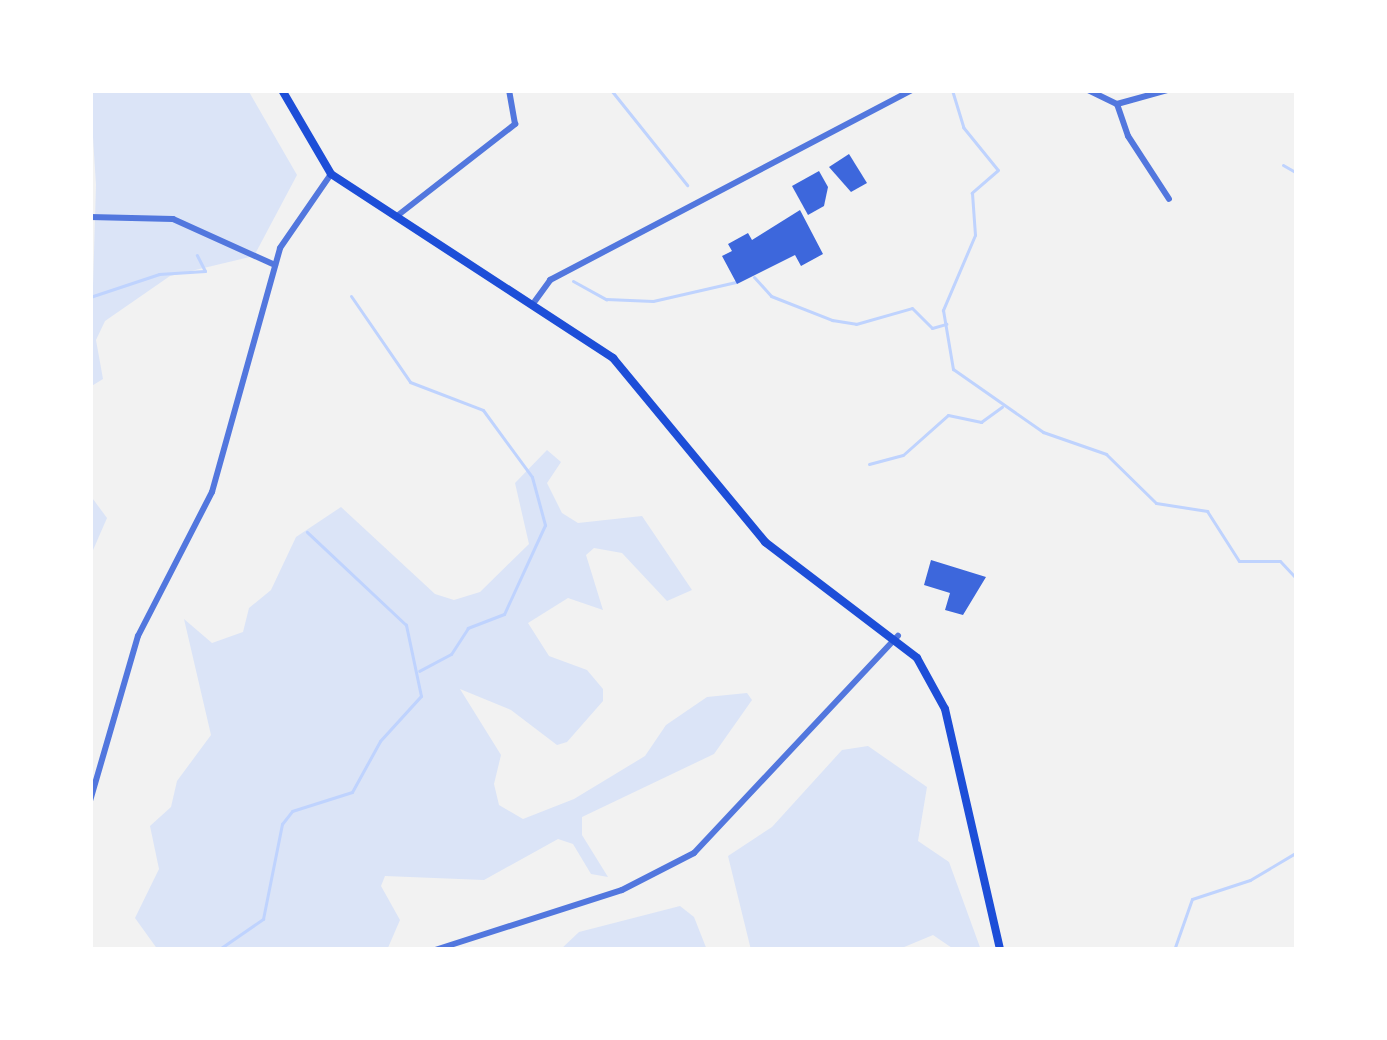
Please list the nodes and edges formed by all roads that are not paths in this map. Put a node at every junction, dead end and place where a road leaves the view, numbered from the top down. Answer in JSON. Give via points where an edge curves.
{"nodes":[{"id":1,"x":282,"y":90,"type":"edge"},
{"id":2,"x":509,"y":90,"type":"edge"},
{"id":3,"x":912,"y":90,"type":"edge"},
{"id":4,"x":1088,"y":90,"type":"edge"},
{"id":5,"x":1168,"y":90,"type":"edge"},
{"id":6,"x":1117,"y":104,"type":"junction"},
{"id":7,"x":331,"y":173,"type":"junction"},
{"id":8,"x":1169,"y":199,"type":"dead end"},
{"id":9,"x":90,"y":217,"type":"edge"},
{"id":10,"x":394,"y":219,"type":"junction"},
{"id":11,"x":275,"y":265,"type":"junction"},
{"id":12,"x":535,"y":302,"type":"junction"},
{"id":13,"x":898,"y":636,"type":"junction"},
{"id":14,"x":90,"y":801,"type":"edge"},
{"id":15,"x":435,"y":950,"type":"edge"},
{"id":16,"x":1000,"y":950,"type":"edge"}],
"edges":[{"from":1,"to":7,"type":"main road"},
{"from":2,"to":10,"type":"street","via":[[515,124]]},
{"from":3,"to":12,"type":"street","via":[[550,280]]},
{"from":4,"to":6,"type":"street"},
{"from":5,"to":6,"type":"street"},
{"from":6,"to":8,"type":"street"},
{"from":7,"to":10,"type":"main road"},
{"from":7,"to":11,"type":"street"},
{"from":9,"to":11,"type":"street","via":[[173,219]]},
{"from":10,"to":12,"type":"main road"},
{"from":11,"to":14,"type":"street","via":[[212,492],[138,636]]},
{"from":12,"to":13,"type":"main road","via":[[614,358],[765,542]]},
{"from":13,"to":15,"type":"street","via":[[694,853],[622,890]]},
{"from":13,"to":16,"type":"main road","via":[[945,709]]}]}
